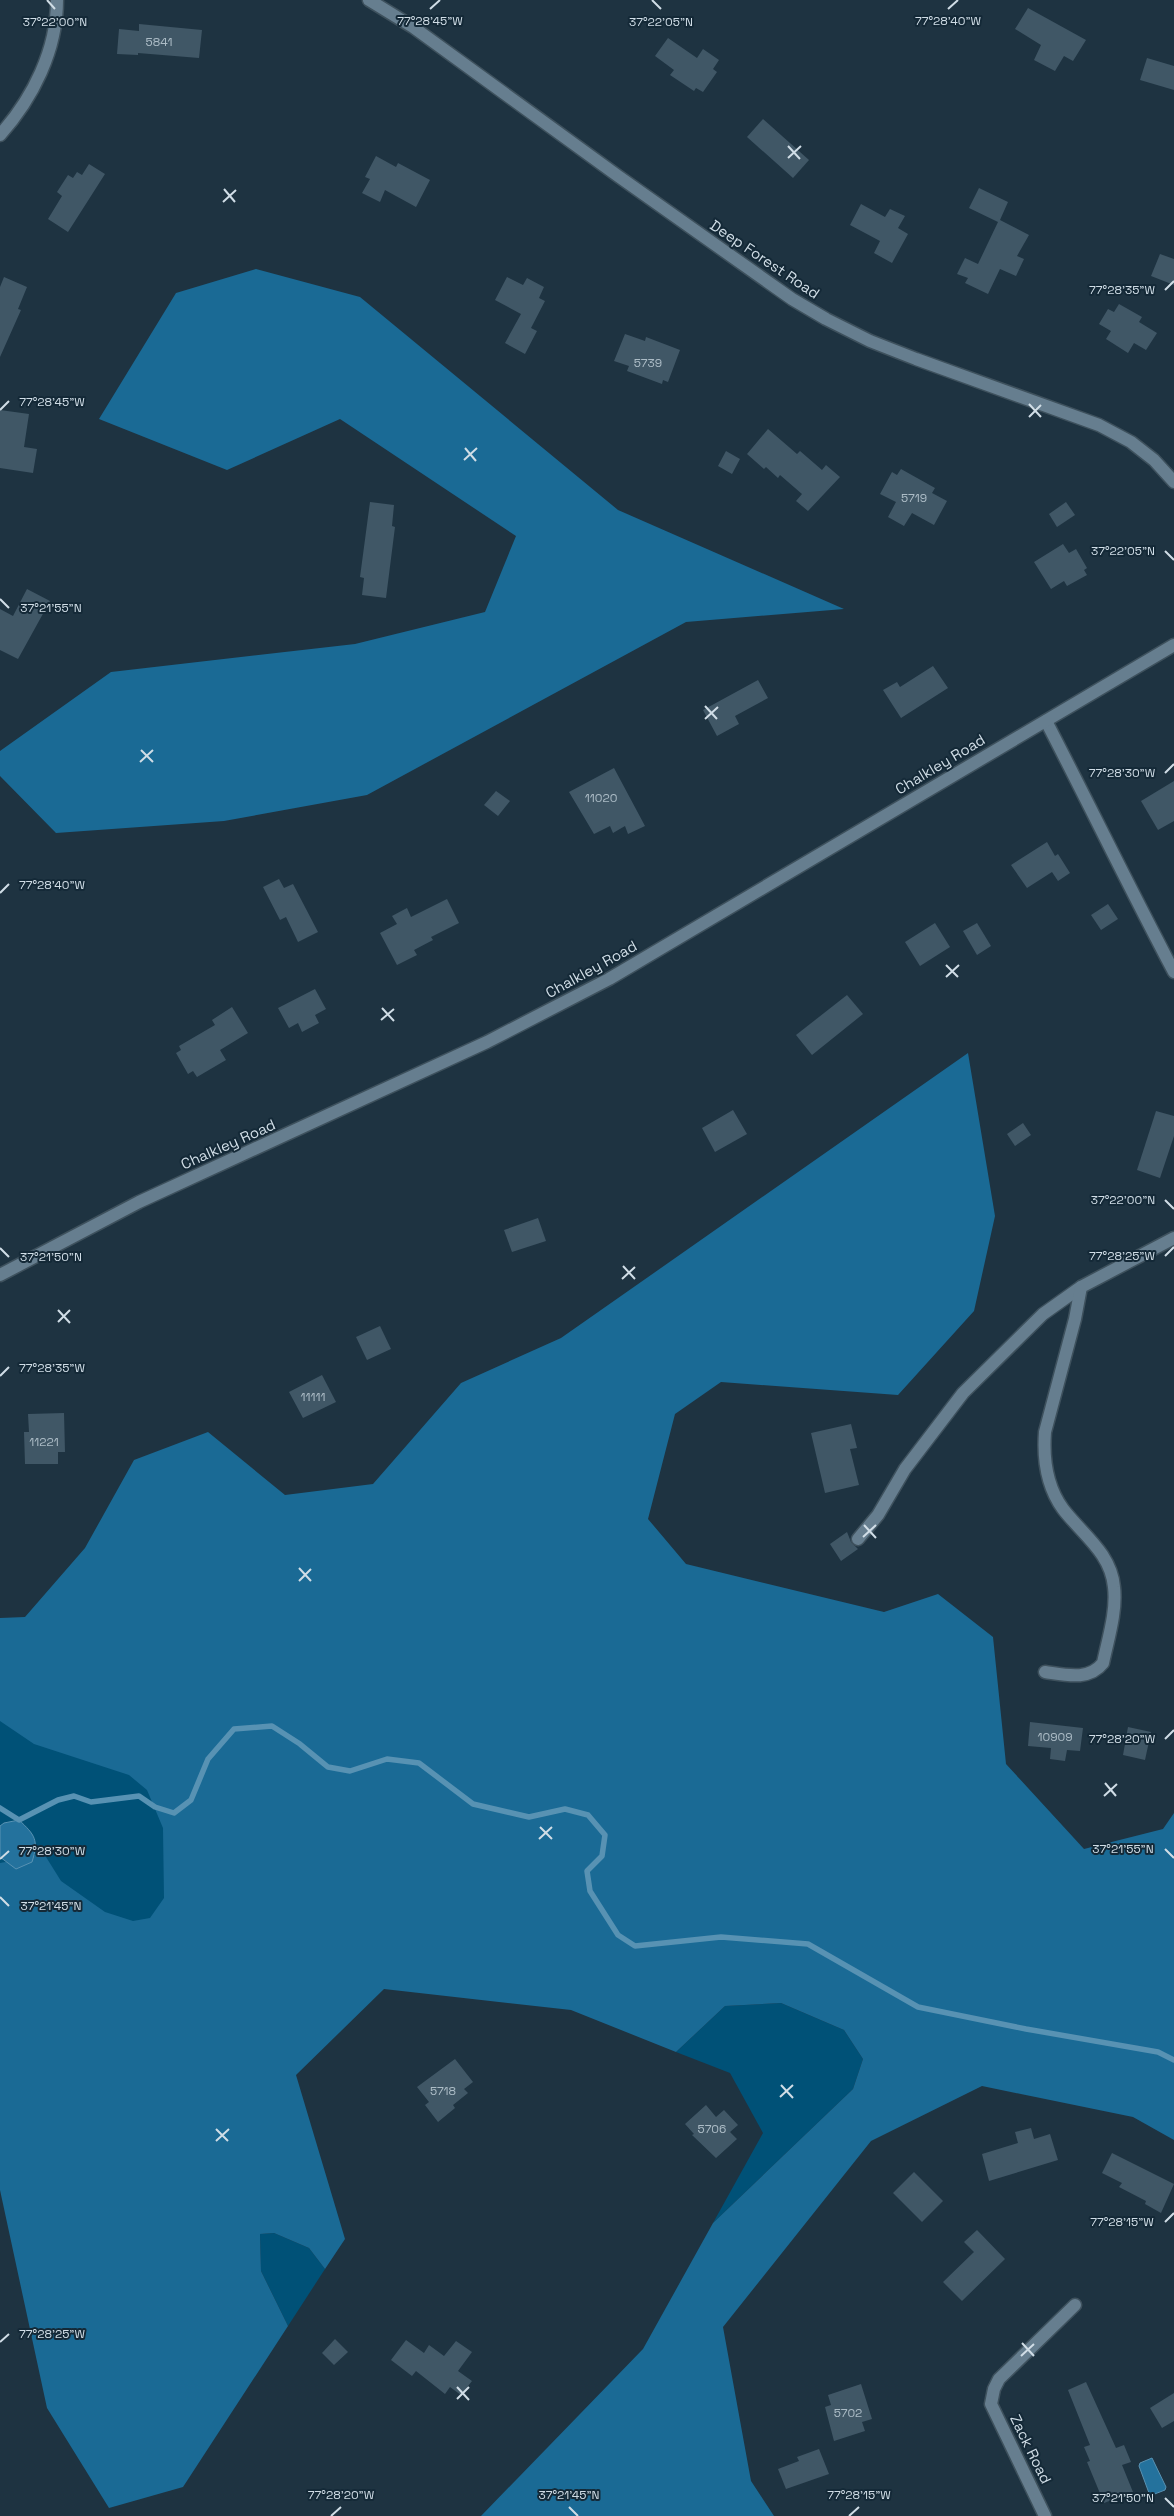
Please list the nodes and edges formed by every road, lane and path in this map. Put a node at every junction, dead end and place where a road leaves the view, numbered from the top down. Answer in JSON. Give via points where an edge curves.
{"nodes":[{"id":1,"x":57,"y":0,"type":"edge"},
{"id":2,"x":369,"y":0,"type":"edge"},
{"id":3,"x":0,"y":135,"type":"edge"},
{"id":4,"x":1174,"y":482,"type":"edge"},
{"id":5,"x":1174,"y":645,"type":"edge"},
{"id":6,"x":1046,"y":721,"type":"junction"},
{"id":7,"x":1174,"y":972,"type":"edge"},
{"id":8,"x":1174,"y":1238,"type":"edge"},
{"id":9,"x":0,"y":1275,"type":"edge"},
{"id":10,"x":1081,"y":1287,"type":"junction"},
{"id":11,"x":858,"y":1540,"type":"dead end"},
{"id":12,"x":1045,"y":1672,"type":"dead end"},
{"id":13,"x":1075,"y":2305,"type":"dead end"},
{"id":14,"x":1045,"y":2516,"type":"edge"}],
"edges":[{"from":1,"to":3,"type":"street","via":[[53,37],[44,67],[23,105]]},
{"from":2,"to":4,"type":"street","name":"Deep Forest Road","via":[[413,27],[792,299],[826,319],[906,356],[1099,425],[1131,442]]},
{"from":5,"to":6,"type":"street","name":"Chalkley Road"},
{"from":6,"to":7,"type":"street"},
{"from":6,"to":9,"type":"street","name":"Chalkley Road","via":[[593,987],[487,1042],[139,1202]]},
{"from":8,"to":10,"type":"street"},
{"from":10,"to":11,"type":"street","via":[[1043,1314],[963,1393],[905,1469],[878,1515]]},
{"from":10,"to":12,"type":"street","via":[[1045,1432],[1044,1450],[1047,1472],[1062,1508],[1101,1552],[1110,1568],[1114,1602],[1103,1662],[1097,1671],[1088,1675]]},
{"from":13,"to":14,"type":"street","name":"Zack Road","via":[[999,2379],[992,2395],[991,2404]]}]}
